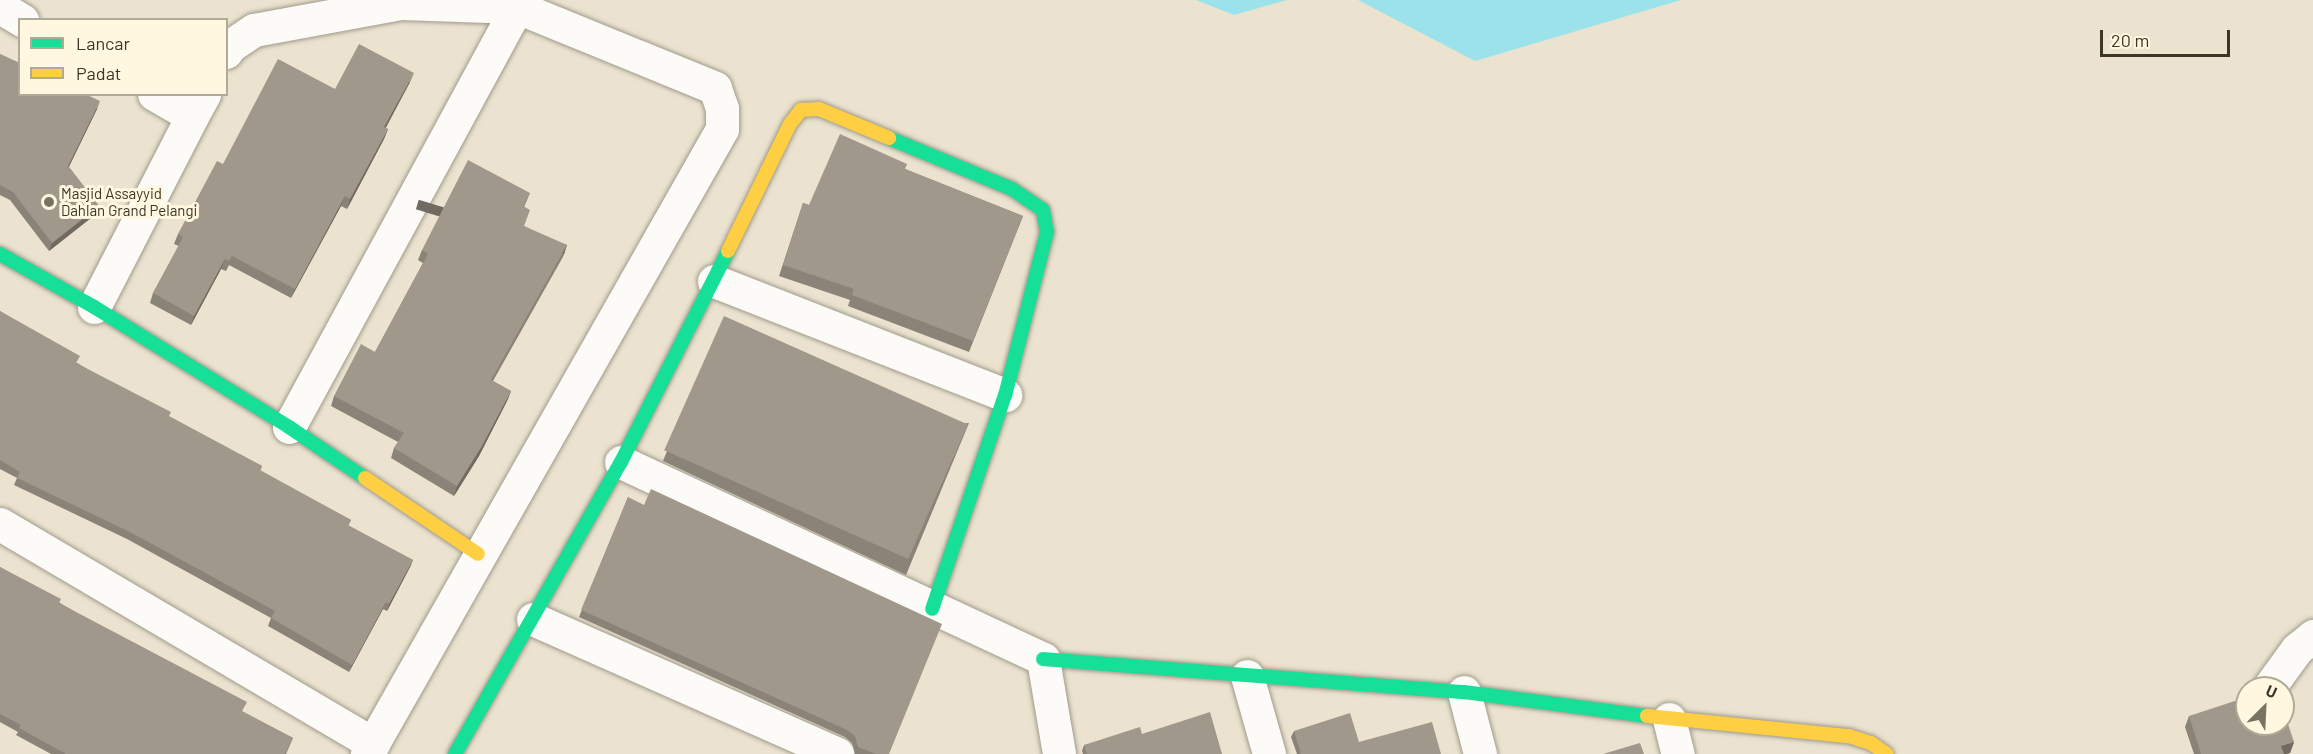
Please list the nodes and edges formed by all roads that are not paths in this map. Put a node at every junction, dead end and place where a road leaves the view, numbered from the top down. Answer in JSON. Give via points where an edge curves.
{"nodes":[{"id":1,"x":0,"y":7,"type":"edge"},
{"id":2,"x":517,"y":7,"type":"junction"},
{"id":3,"x":19,"y":18,"type":"edge"},
{"id":4,"x":228,"y":48,"type":"edge"},
{"id":5,"x":162,"y":96,"type":"edge"},
{"id":6,"x":198,"y":105,"type":"edge"},
{"id":7,"x":0,"y":254,"type":"edge"},
{"id":8,"x":714,"y":281,"type":"junction"},
{"id":9,"x":94,"y":308,"type":"junction"},
{"id":10,"x":1005,"y":394,"type":"junction"},
{"id":11,"x":289,"y":427,"type":"junction"},
{"id":12,"x":621,"y":462,"type":"junction"},
{"id":13,"x":0,"y":524,"type":"edge"},
{"id":14,"x":478,"y":554,"type":"junction"},
{"id":15,"x":932,"y":609,"type":"junction"},
{"id":16,"x":533,"y":619,"type":"junction"},
{"id":17,"x":2313,"y":636,"type":"edge"},
{"id":18,"x":1043,"y":658,"type":"junction"},
{"id":19,"x":1247,"y":676,"type":"junction"},
{"id":20,"x":2277,"y":676,"type":"edge"},
{"id":21,"x":1464,"y":692,"type":"junction"},
{"id":22,"x":1669,"y":719,"type":"junction"},
{"id":23,"x":370,"y":749,"type":"edge"},
{"id":24,"x":455,"y":754,"type":"edge"},
{"id":25,"x":837,"y":754,"type":"edge"},
{"id":26,"x":1059,"y":754,"type":"edge"},
{"id":27,"x":1269,"y":754,"type":"edge"},
{"id":28,"x":1480,"y":754,"type":"edge"},
{"id":29,"x":1678,"y":754,"type":"edge"},
{"id":30,"x":1887,"y":754,"type":"edge"}],
"edges":[{"from":1,"to":3,"type":"street"},
{"from":2,"to":4,"type":"street","via":[[401,3],[254,30]]},
{"from":2,"to":11,"type":"street"},
{"from":2,"to":14,"type":"street","via":[[715,88],[722,108],[722,129]]},
{"from":5,"to":6,"type":"street"},
{"from":6,"to":9,"type":"street"},
{"from":7,"to":9,"type":"street"},
{"from":8,"to":10,"type":"street"},
{"from":8,"to":10,"type":"street","via":[[790,124],[801,110],[819,109],[1012,189],[1043,210],[1047,232]]},
{"from":8,"to":12,"type":"street"},
{"from":9,"to":11,"type":"street"},
{"from":10,"to":15,"type":"street"},
{"from":11,"to":14,"type":"street"},
{"from":12,"to":15,"type":"street"},
{"from":12,"to":16,"type":"street"},
{"from":13,"to":23,"type":"street"},
{"from":14,"to":23,"type":"street"},
{"from":15,"to":18,"type":"street"},
{"from":16,"to":24,"type":"street"},
{"from":16,"to":25,"type":"street"},
{"from":17,"to":20,"type":"street","via":[[2297,649]]},
{"from":18,"to":19,"type":"street"},
{"from":18,"to":26,"type":"street"},
{"from":19,"to":21,"type":"street"},
{"from":19,"to":27,"type":"street"},
{"from":21,"to":22,"type":"street"},
{"from":21,"to":28,"type":"street"},
{"from":22,"to":29,"type":"street"},
{"from":22,"to":30,"type":"street","via":[[1849,736],[1871,743]]}]}
